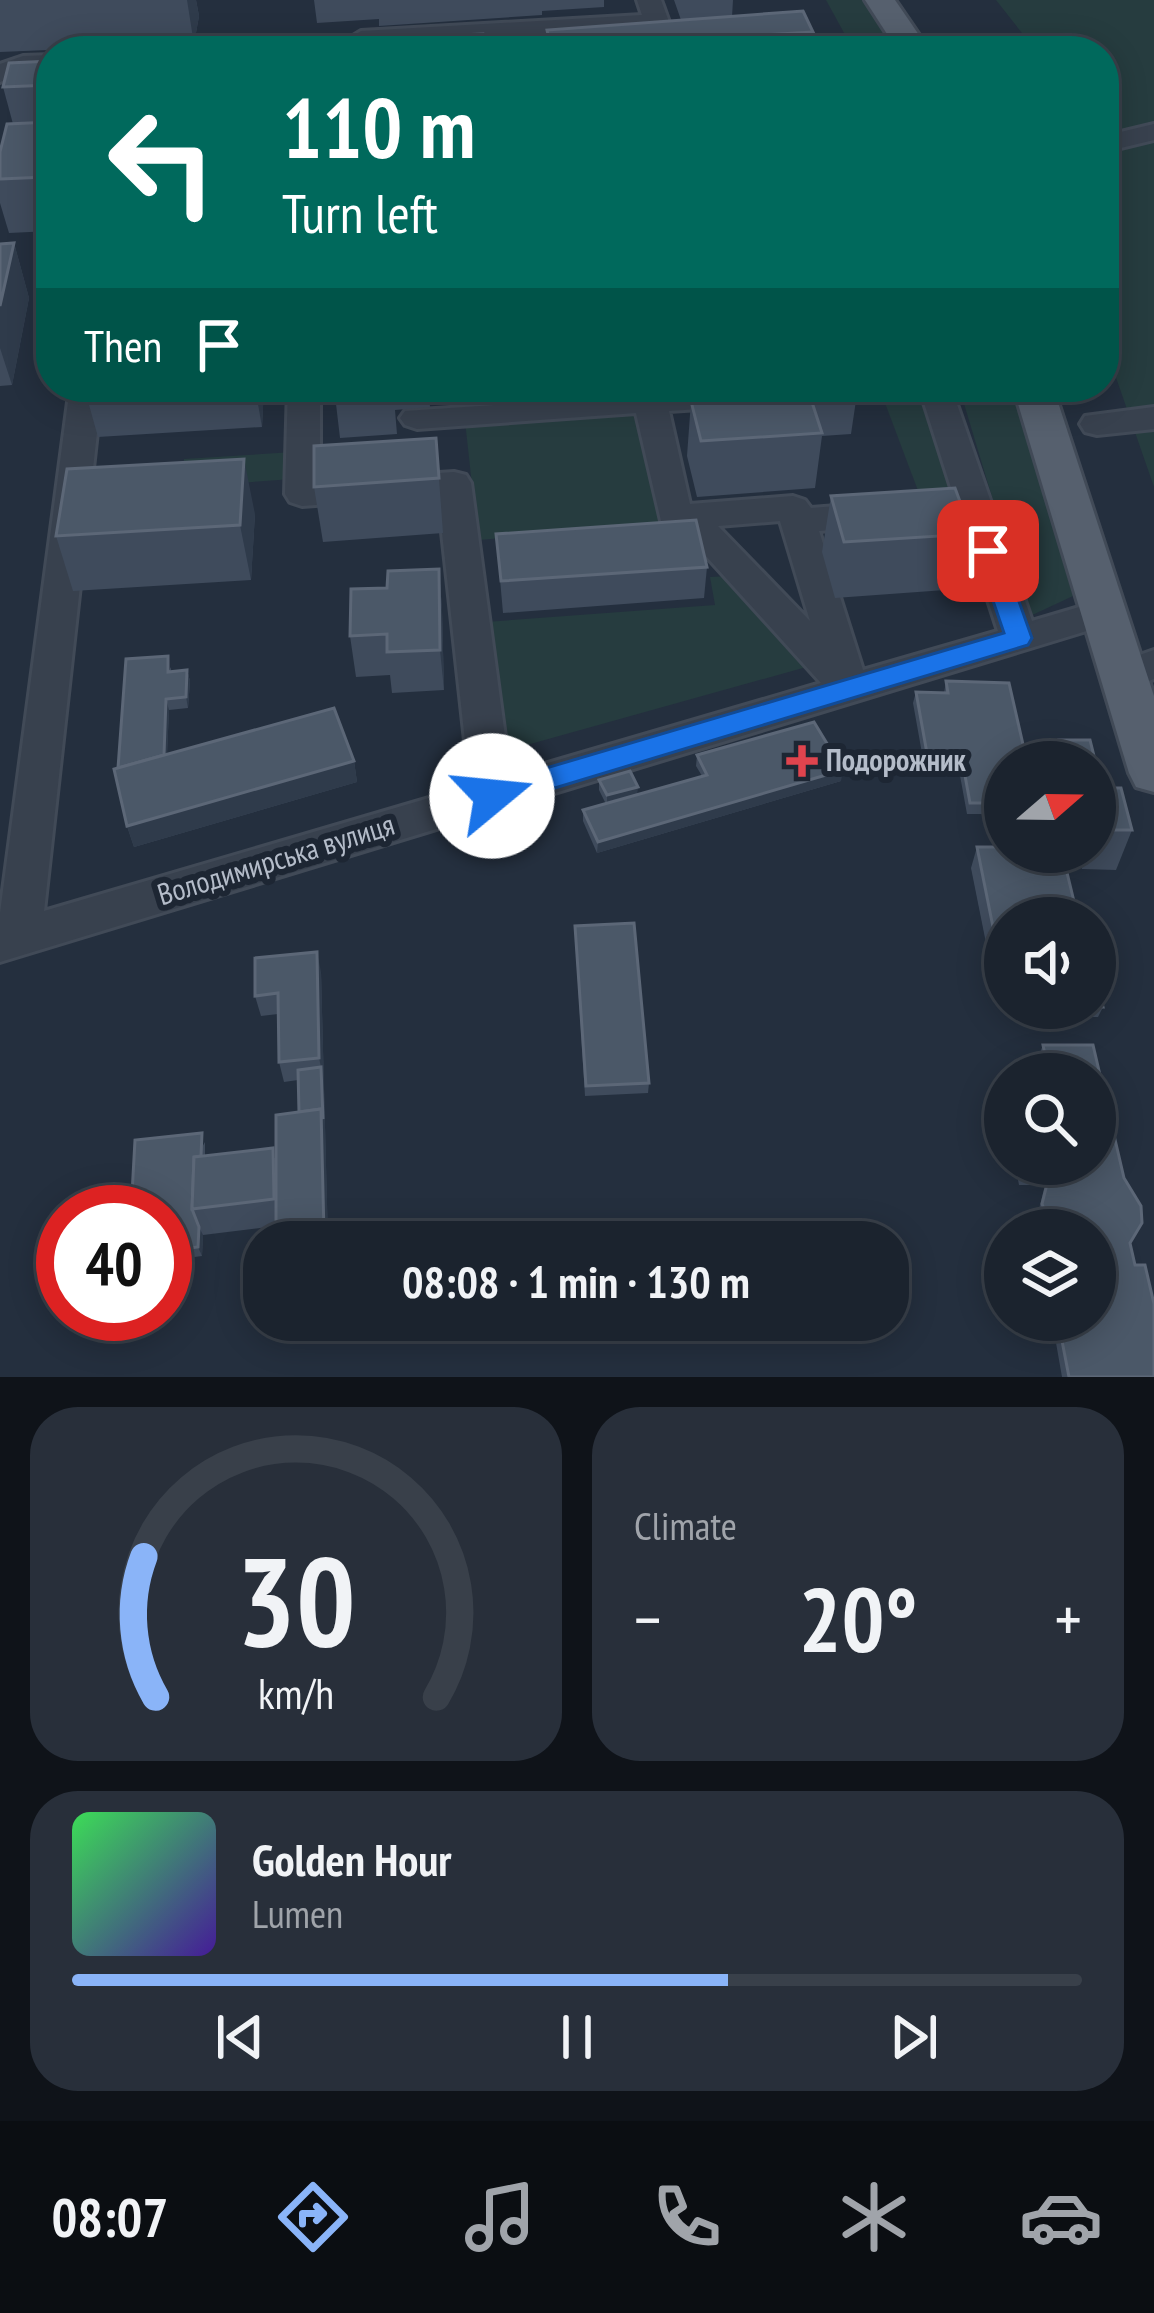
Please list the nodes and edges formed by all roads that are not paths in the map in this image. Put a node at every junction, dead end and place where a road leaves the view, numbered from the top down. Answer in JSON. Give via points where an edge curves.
{"nodes":[{"id":1,"x":650,"y":0,"type":"edge"},
{"id":2,"x":880,"y":0,"type":"edge"},
{"id":3,"x":553,"y":36,"type":"edge"},
{"id":4,"x":904,"y":36,"type":"edge"},
{"id":5,"x":36,"y":64,"type":"edge"},
{"id":6,"x":0,"y":74,"type":"edge"},
{"id":7,"x":1154,"y":132,"type":"edge"},
{"id":8,"x":1119,"y":140,"type":"edge"},
{"id":9,"x":84,"y":402,"type":"edge"},
{"id":10,"x":304,"y":402,"type":"edge"},
{"id":11,"x":650,"y":402,"type":"joint"},
{"id":12,"x":759,"y":402,"type":"edge"},
{"id":13,"x":940,"y":402,"type":"edge"},
{"id":14,"x":1038,"y":402,"type":"edge"},
{"id":15,"x":417,"y":418,"type":"dead end"},
{"id":16,"x":1154,"y":418,"type":"edge"},
{"id":17,"x":1097,"y":424,"type":"dead end"},
{"id":18,"x":768,"y":434,"type":"edge"},
{"id":19,"x":973,"y":507,"type":"junction"},
{"id":20,"x":675,"y":517,"type":"junction"},
{"id":21,"x":798,"y":521,"type":"junction"},
{"id":22,"x":709,"y":536,"type":"junction"},
{"id":23,"x":641,"y":541,"type":"edge"},
{"id":24,"x":506,"y":550,"type":"edge"},
{"id":25,"x":460,"y":553,"type":"junction"},
{"id":26,"x":1103,"y":613,"type":"junction"},
{"id":27,"x":1019,"y":638,"type":"junction"},
{"id":28,"x":1138,"y":670,"type":"edge"},
{"id":29,"x":850,"y":688,"type":"junction"},
{"id":30,"x":1154,"y":772,"type":"edge"},
{"id":31,"x":492,"y":796,"type":"junction"},
{"id":32,"x":9,"y":940,"type":"edge"}],
"edges":[{"from":1,"to":3,"type":"street","via":[[657,22]]},
{"from":2,"to":4,"type":"main road"},
{"from":5,"to":6,"type":"street"},
{"from":7,"to":8,"type":"street"},
{"from":9,"to":32,"type":"street"},
{"from":10,"to":25,"type":"street","via":[[302,494],[454,483]]},
{"from":11,"to":15,"type":"street"},
{"from":11,"to":20,"type":"street"},
{"from":12,"to":18,"type":"street"},
{"from":13,"to":19,"type":"street"},
{"from":14,"to":26,"type":"main road"},
{"from":16,"to":17,"type":"street"},
{"from":19,"to":21,"type":"street"},
{"from":19,"to":27,"type":"street"},
{"from":20,"to":21,"type":"street","via":[[793,508]]},
{"from":20,"to":22,"type":"street"},
{"from":21,"to":29,"type":"street"},
{"from":22,"to":23,"type":"street"},
{"from":22,"to":29,"type":"street"},
{"from":24,"to":25,"type":"street"},
{"from":25,"to":31,"type":"street"},
{"from":26,"to":27,"type":"street","name":"Володимирська вулиця"},
{"from":26,"to":28,"type":"main road"},
{"from":27,"to":29,"type":"street","name":"Володимирська вулиця"},
{"from":28,"to":30,"type":"main road"},
{"from":29,"to":31,"type":"street","name":"Володимирська вулиця"},
{"from":31,"to":32,"type":"street","name":"Володимирська вулиця"}]}
